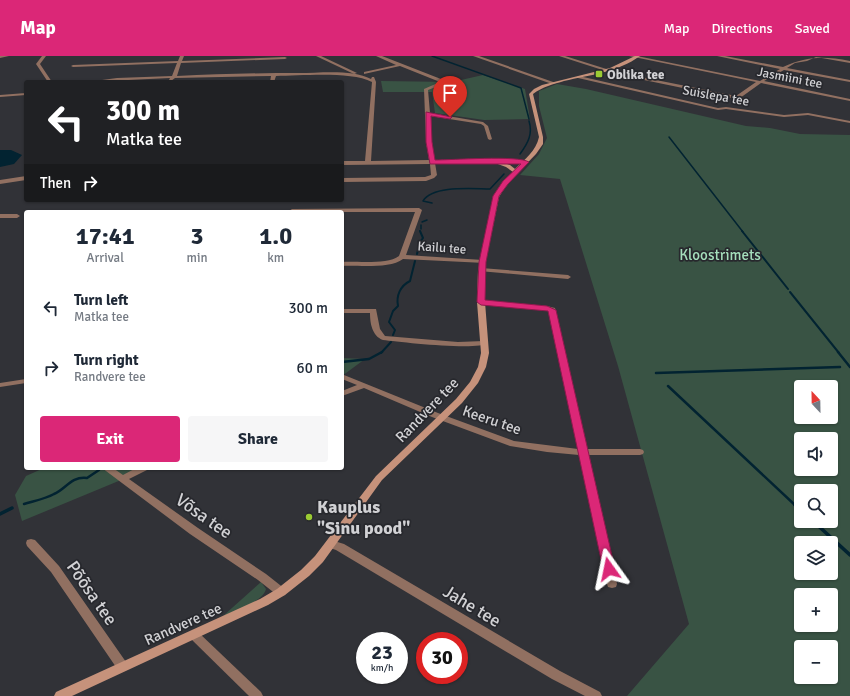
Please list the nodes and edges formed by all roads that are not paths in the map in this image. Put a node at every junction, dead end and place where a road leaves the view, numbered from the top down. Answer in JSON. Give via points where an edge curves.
{"nodes":[{"id":1,"x":7,"y":56,"type":"edge"},
{"id":2,"x":44,"y":56,"type":"edge"},
{"id":3,"x":182,"y":56,"type":"edge"},
{"id":4,"x":318,"y":56,"type":"edge"},
{"id":5,"x":378,"y":56,"type":"edge"},
{"id":6,"x":475,"y":56,"type":"edge"},
{"id":7,"x":561,"y":56,"type":"edge"},
{"id":8,"x":635,"y":56,"type":"edge"},
{"id":9,"x":719,"y":56,"type":"edge"},
{"id":10,"x":815,"y":56,"type":"edge"},
{"id":11,"x":818,"y":56,"type":"edge"},
{"id":12,"x":0,"y":57,"type":"edge"},
{"id":13,"x":229,"y":58,"type":"edge"},
{"id":14,"x":285,"y":58,"type":"dead end"},
{"id":15,"x":180,"y":62,"type":"junction"},
{"id":16,"x":850,"y":62,"type":"edge"},
{"id":17,"x":400,"y":65,"type":"junction"},
{"id":18,"x":74,"y":66,"type":"dead end"},
{"id":19,"x":345,"y":67,"type":"junction"},
{"id":20,"x":783,"y":68,"type":"junction"},
{"id":21,"x":607,"y":70,"type":"junction"},
{"id":22,"x":356,"y":73,"type":"junction"},
{"id":23,"x":274,"y":74,"type":"junction"},
{"id":24,"x":323,"y":74,"type":"junction"},
{"id":25,"x":224,"y":75,"type":"junction"},
{"id":26,"x":174,"y":77,"type":"junction"},
{"id":27,"x":579,"y":77,"type":"junction"},
{"id":28,"x":49,"y":80,"type":"edge"},
{"id":29,"x":108,"y":80,"type":"edge"},
{"id":30,"x":172,"y":80,"type":"edge"},
{"id":31,"x":222,"y":80,"type":"edge"},
{"id":32,"x":272,"y":80,"type":"edge"},
{"id":33,"x":322,"y":80,"type":"edge"},
{"id":34,"x":850,"y":81,"type":"edge"},
{"id":35,"x":374,"y":82,"type":"junction"},
{"id":36,"x":760,"y":82,"type":"junction"},
{"id":37,"x":554,"y":83,"type":"junction"},
{"id":38,"x":24,"y":94,"type":"edge"},
{"id":39,"x":0,"y":96,"type":"edge"},
{"id":40,"x":738,"y":98,"type":"junction"},
{"id":41,"x":850,"y":100,"type":"edge"},
{"id":42,"x":726,"y":108,"type":"junction"},
{"id":43,"x":428,"y":114,"type":"junction"},
{"id":44,"x":850,"y":122,"type":"edge"},
{"id":45,"x":490,"y":139,"type":"dead end"},
{"id":46,"x":368,"y":162,"type":"junction"},
{"id":47,"x":432,"y":162,"type":"junction"},
{"id":48,"x":485,"y":162,"type":"junction"},
{"id":49,"x":344,"y":163,"type":"edge"},
{"id":50,"x":498,"y":163,"type":"junction"},
{"id":51,"x":521,"y":167,"type":"junction"},
{"id":52,"x":24,"y":178,"type":"edge"},
{"id":53,"x":344,"y":180,"type":"edge"},
{"id":54,"x":0,"y":182,"type":"edge"},
{"id":55,"x":344,"y":211,"type":"edge"},
{"id":56,"x":0,"y":216,"type":"edge"},
{"id":57,"x":17,"y":216,"type":"dead end"},
{"id":58,"x":402,"y":256,"type":"junction"},
{"id":59,"x":344,"y":264,"type":"edge"},
{"id":60,"x":482,"y":266,"type":"junction"},
{"id":61,"x":568,"y":277,"type":"dead end"},
{"id":62,"x":481,"y":302,"type":"junction"},
{"id":63,"x":344,"y":311,"type":"edge"},
{"id":64,"x":484,"y":343,"type":"junction"},
{"id":65,"x":344,"y":377,"type":"dead end"},
{"id":66,"x":24,"y":381,"type":"edge"},
{"id":67,"x":0,"y":384,"type":"edge"},
{"id":68,"x":364,"y":385,"type":"junction"},
{"id":69,"x":344,"y":393,"type":"edge"},
{"id":70,"x":442,"y":417,"type":"junction"},
{"id":71,"x":583,"y":452,"type":"junction"},
{"id":72,"x":640,"y":452,"type":"dead end"},
{"id":73,"x":110,"y":470,"type":"edge"},
{"id":74,"x":140,"y":470,"type":"edge"},
{"id":75,"x":122,"y":479,"type":"junction"},
{"id":76,"x":31,"y":543,"type":"dead end"},
{"id":77,"x":331,"y":544,"type":"junction"},
{"id":78,"x":612,"y":584,"type":"dead end"},
{"id":79,"x":281,"y":592,"type":"junction"},
{"id":80,"x":194,"y":635,"type":"junction"},
{"id":81,"x":122,"y":666,"type":"junction"},
{"id":82,"x":60,"y":696,"type":"edge"},
{"id":83,"x":256,"y":696,"type":"edge"},
{"id":84,"x":596,"y":696,"type":"edge"}],
"edges":[{"from":1,"to":12,"type":"street"},
{"from":2,"to":28,"type":"street","via":[[38,64]]},
{"from":3,"to":15,"type":"street"},
{"from":4,"to":19,"type":"street"},
{"from":5,"to":17,"type":"street"},
{"from":6,"to":37,"type":"street"},
{"from":7,"to":21,"type":"street"},
{"from":8,"to":21,"type":"main road","name":"Randvere tee"},
{"from":8,"to":36,"type":"street","name":"Jasmiini tee"},
{"from":9,"to":20,"type":"street"},
{"from":10,"to":20,"type":"street"},
{"from":11,"to":16,"type":"street"},
{"from":13,"to":14,"type":"street"},
{"from":13,"to":15,"type":"street"},
{"from":15,"to":18,"type":"street"},
{"from":15,"to":26,"type":"street"},
{"from":17,"to":22,"type":"street"},
{"from":17,"to":43,"type":"street","via":[[444,82],[426,89]]},
{"from":19,"to":22,"type":"street"},
{"from":19,"to":22,"type":"street"},
{"from":20,"to":34,"type":"street"},
{"from":20,"to":36,"type":"street"},
{"from":21,"to":27,"type":"main road","name":"Randvere tee"},
{"from":21,"to":40,"type":"street"},
{"from":22,"to":24,"type":"street"},
{"from":22,"to":35,"type":"street"},
{"from":22,"to":35,"type":"street","via":[[373,77]]},
{"from":23,"to":24,"type":"street"},
{"from":23,"to":25,"type":"street"},
{"from":23,"to":32,"type":"street"},
{"from":24,"to":33,"type":"street"},
{"from":25,"to":26,"type":"street"},
{"from":25,"to":31,"type":"street"},
{"from":26,"to":29,"type":"street"},
{"from":26,"to":30,"type":"street"},
{"from":27,"to":37,"type":"main road","name":"Randvere tee"},
{"from":27,"to":42,"type":"street","name":"Suislepa tee"},
{"from":35,"to":46,"type":"street"},
{"from":36,"to":40,"type":"street"},
{"from":36,"to":41,"type":"street","name":"Jasmiini tee"},
{"from":37,"to":51,"type":"main road","name":"Randvere tee","via":[[538,88],[531,94],[541,137],[534,153]]},
{"from":38,"to":39,"type":"street"},
{"from":40,"to":42,"type":"street"},
{"from":42,"to":44,"type":"street","name":"Suislepa tee","via":[[784,116],[808,114]]},
{"from":43,"to":45,"type":"street","via":[[483,124]]},
{"from":43,"to":47,"type":"street"},
{"from":46,"to":47,"type":"street"},
{"from":46,"to":49,"type":"street"},
{"from":47,"to":48,"type":"street"},
{"from":47,"to":53,"type":"street","via":[[434,175],[426,179]]},
{"from":48,"to":50,"type":"street"},
{"from":48,"to":51,"type":"street","via":[[511,161]]},
{"from":50,"to":51,"type":"street"},
{"from":50,"to":51,"type":"main road"},
{"from":51,"to":60,"type":"main road","name":"Randvere tee","via":[[496,196]]},
{"from":52,"to":54,"type":"street"},
{"from":55,"to":58,"type":"street","name":"Kailu tee","via":[[419,210]]},
{"from":56,"to":57,"type":"street"},
{"from":58,"to":59,"type":"street","via":[[399,260],[378,263]]},
{"from":58,"to":60,"type":"street","name":"Kailu tee"},
{"from":60,"to":61,"type":"street","name":"Kailu tee"},
{"from":60,"to":62,"type":"main road","name":"Randvere tee"},
{"from":62,"to":64,"type":"main road","name":"Randvere tee"},
{"from":62,"to":71,"type":"street","via":[[552,310]]},
{"from":63,"to":64,"type":"street","via":[[373,311],[374,325],[377,333],[383,338],[458,344]]},
{"from":64,"to":70,"type":"main road","name":"Randvere tee","via":[[482,367],[474,383]]},
{"from":65,"to":68,"type":"street","name":"Keeru tee"},
{"from":66,"to":67,"type":"street"},
{"from":68,"to":69,"type":"street"},
{"from":68,"to":70,"type":"street","name":"Keeru tee"},
{"from":70,"to":71,"type":"street","name":"Keeru tee","via":[[513,444]]},
{"from":70,"to":77,"type":"main road","name":"Randvere tee","via":[[379,478]]},
{"from":71,"to":72,"type":"street","name":"Keeru tee"},
{"from":71,"to":78,"type":"street"},
{"from":73,"to":75,"type":"street","name":"Võsa tee"},
{"from":74,"to":75,"type":"street"},
{"from":75,"to":79,"type":"street","name":"Võsa tee"},
{"from":76,"to":81,"type":"street","name":"Põõsa tee","via":[[55,569]]},
{"from":77,"to":79,"type":"main road","name":"Randvere tee","via":[[305,573]]},
{"from":77,"to":84,"type":"street","name":"Jahe tee"},
{"from":79,"to":80,"type":"main road","name":"Randvere tee","via":[[244,613]]},
{"from":80,"to":81,"type":"main road","name":"Randvere tee"},
{"from":80,"to":83,"type":"street"},
{"from":81,"to":82,"type":"main road","name":"Randvere tee"}]}
